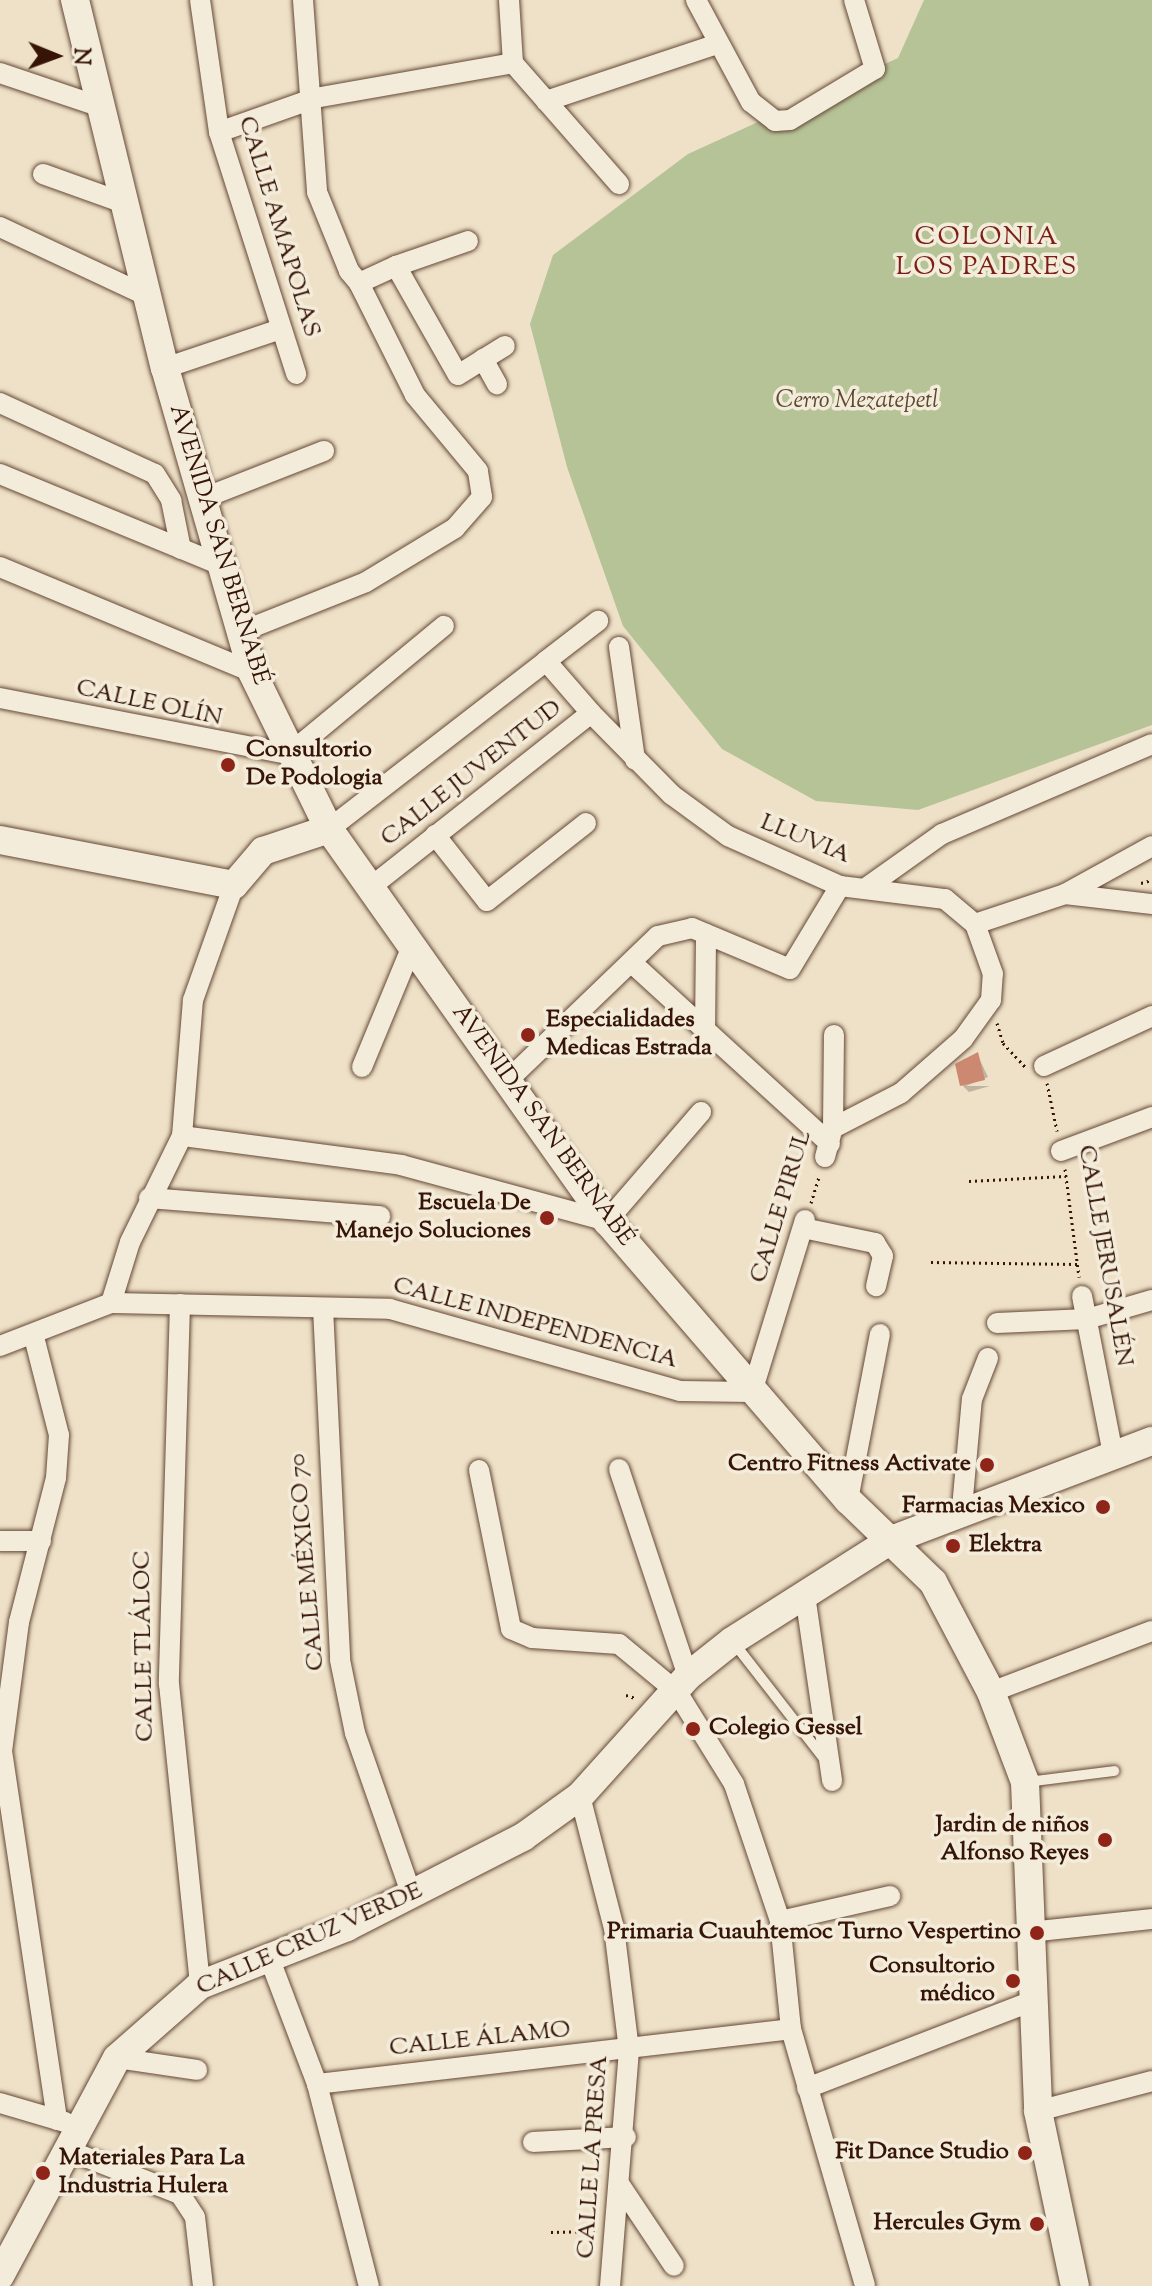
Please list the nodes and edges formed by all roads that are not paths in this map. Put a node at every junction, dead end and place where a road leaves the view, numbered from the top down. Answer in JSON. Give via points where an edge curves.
{"nodes":[{"id":1,"x":75,"y":0,"type":"edge"},
{"id":2,"x":200,"y":0,"type":"edge"},
{"id":3,"x":303,"y":0,"type":"edge"},
{"id":4,"x":509,"y":0,"type":"edge"},
{"id":5,"x":696,"y":0,"type":"edge"},
{"id":6,"x":854,"y":0,"type":"edge"},
{"id":7,"x":714,"y":45,"type":"junction"},
{"id":8,"x":513,"y":63,"type":"junction"},
{"id":9,"x":0,"y":73,"type":"edge"},
{"id":10,"x":315,"y":98,"type":"junction"},
{"id":11,"x":546,"y":101,"type":"junction"},
{"id":12,"x":101,"y":107,"type":"junction"},
{"id":13,"x":219,"y":132,"type":"junction"},
{"id":14,"x":43,"y":174,"type":"dead end"},
{"id":15,"x":619,"y":184,"type":"dead end"},
{"id":16,"x":124,"y":203,"type":"junction"},
{"id":17,"x":0,"y":227,"type":"edge"},
{"id":18,"x":468,"y":241,"type":"dead end"},
{"id":19,"x":396,"y":266,"type":"junction"},
{"id":20,"x":359,"y":283,"type":"junction"},
{"id":21,"x":147,"y":296,"type":"junction"},
{"id":22,"x":281,"y":329,"type":"junction"},
{"id":23,"x":505,"y":346,"type":"dead end"},
{"id":24,"x":483,"y":359,"type":"junction"},
{"id":25,"x":165,"y":368,"type":"junction"},
{"id":26,"x":296,"y":374,"type":"dead end"},
{"id":27,"x":497,"y":384,"type":"dead end"},
{"id":28,"x":0,"y":403,"type":"edge"},
{"id":29,"x":324,"y":451,"type":"dead end"},
{"id":30,"x":0,"y":474,"type":"edge"},
{"id":31,"x":204,"y":498,"type":"junction"},
{"id":32,"x":181,"y":549,"type":"junction"},
{"id":33,"x":0,"y":567,"type":"edge"},
{"id":34,"x":226,"y":567,"type":"junction"},
{"id":35,"x":598,"y":621,"type":"dead end"},
{"id":36,"x":444,"y":626,"type":"dead end"},
{"id":37,"x":243,"y":631,"type":"junction"},
{"id":38,"x":619,"y":647,"type":"dead end"},
{"id":39,"x":546,"y":661,"type":"junction"},
{"id":40,"x":252,"y":672,"type":"junction"},
{"id":41,"x":0,"y":698,"type":"edge"},
{"id":42,"x":591,"y":713,"type":"junction"},
{"id":43,"x":1152,"y":744,"type":"edge"},
{"id":44,"x":289,"y":754,"type":"junction"},
{"id":45,"x":635,"y":760,"type":"junction"},
{"id":46,"x":586,"y":823,"type":"dead end"},
{"id":47,"x":329,"y":829,"type":"junction"},
{"id":48,"x":435,"y":835,"type":"junction"},
{"id":49,"x":0,"y":840,"type":"edge"},
{"id":50,"x":1149,"y":850,"type":"edge"},
{"id":51,"x":234,"y":885,"type":"junction"},
{"id":52,"x":372,"y":886,"type":"junction"},
{"id":53,"x":840,"y":886,"type":"junction"},
{"id":54,"x":866,"y":888,"type":"junction"},
{"id":55,"x":1065,"y":894,"type":"junction"},
{"id":56,"x":1152,"y":904,"type":"edge"},
{"id":57,"x":975,"y":924,"type":"junction"},
{"id":58,"x":706,"y":934,"type":"junction"},
{"id":59,"x":413,"y":944,"type":"junction"},
{"id":60,"x":632,"y":963,"type":"junction"},
{"id":61,"x":1152,"y":1016,"type":"edge"},
{"id":62,"x":705,"y":1033,"type":"junction"},
{"id":63,"x":834,"y":1035,"type":"dead end"},
{"id":64,"x":1044,"y":1066,"type":"road end"},
{"id":65,"x":362,"y":1067,"type":"dead end"},
{"id":66,"x":505,"y":1083,"type":"junction"},
{"id":67,"x":701,"y":1112,"type":"dead end"},
{"id":68,"x":1152,"y":1117,"type":"edge"},
{"id":69,"x":182,"y":1136,"type":"junction"},
{"id":70,"x":829,"y":1143,"type":"junction"},
{"id":71,"x":1061,"y":1151,"type":"road end"},
{"id":72,"x":149,"y":1198,"type":"junction"},
{"id":73,"x":380,"y":1216,"type":"dead end"},
{"id":74,"x":607,"y":1221,"type":"junction"},
{"id":75,"x":876,"y":1286,"type":"dead end"},
{"id":76,"x":1082,"y":1296,"type":"road end"},
{"id":77,"x":1152,"y":1300,"type":"edge"},
{"id":78,"x":111,"y":1303,"type":"junction"},
{"id":79,"x":180,"y":1304,"type":"junction"},
{"id":80,"x":323,"y":1308,"type":"junction"},
{"id":81,"x":1087,"y":1319,"type":"junction"},
{"id":82,"x":997,"y":1323,"type":"dead end"},
{"id":83,"x":880,"y":1334,"type":"dead end"},
{"id":84,"x":34,"y":1337,"type":"junction"},
{"id":85,"x":0,"y":1346,"type":"edge"},
{"id":86,"x":988,"y":1358,"type":"dead end"},
{"id":87,"x":752,"y":1392,"type":"junction"},
{"id":88,"x":1152,"y":1441,"type":"edge"},
{"id":89,"x":1113,"y":1454,"type":"junction"},
{"id":90,"x":619,"y":1469,"type":"dead end"},
{"id":91,"x":479,"y":1470,"type":"dead end"},
{"id":92,"x":848,"y":1500,"type":"junction"},
{"id":93,"x":962,"y":1508,"type":"junction"},
{"id":94,"x":891,"y":1540,"type":"junction"},
{"id":95,"x":0,"y":1541,"type":"edge"},
{"id":96,"x":41,"y":1541,"type":"junction"},
{"id":97,"x":805,"y":1595,"type":"junction"},
{"id":98,"x":1152,"y":1631,"type":"edge"},
{"id":99,"x":732,"y":1641,"type":"junction"},
{"id":100,"x":683,"y":1684,"type":"junction"},
{"id":101,"x":3,"y":1692,"type":"edge"},
{"id":102,"x":991,"y":1692,"type":"junction"},
{"id":103,"x":829,"y":1771,"type":"joint"},
{"id":104,"x":1114,"y":1771,"type":"dead end"},
{"id":105,"x":1025,"y":1782,"type":"junction"},
{"id":106,"x":580,"y":1796,"type":"junction"},
{"id":107,"x":4,"y":1827,"type":"edge"},
{"id":108,"x":412,"y":1896,"type":"junction"},
{"id":109,"x":890,"y":1896,"type":"dead end"},
{"id":110,"x":1152,"y":1919,"type":"edge"},
{"id":111,"x":780,"y":1921,"type":"junction"},
{"id":112,"x":1030,"y":1932,"type":"junction"},
{"id":113,"x":270,"y":1960,"type":"junction"},
{"id":114,"x":200,"y":1985,"type":"junction"},
{"id":115,"x":1030,"y":2002,"type":"junction"},
{"id":116,"x":791,"y":2029,"type":"junction"},
{"id":117,"x":629,"y":2050,"type":"junction"},
{"id":118,"x":117,"y":2058,"type":"junction"},
{"id":119,"x":197,"y":2070,"type":"dead end"},
{"id":120,"x":1152,"y":2081,"type":"edge"},
{"id":121,"x":317,"y":2084,"type":"junction"},
{"id":122,"x":807,"y":2088,"type":"junction"},
{"id":123,"x":0,"y":2103,"type":"edge"},
{"id":124,"x":1038,"y":2111,"type":"junction"},
{"id":125,"x":66,"y":2131,"type":"junction"},
{"id":126,"x":626,"y":2137,"type":"junction"},
{"id":127,"x":533,"y":2142,"type":"dead end"},
{"id":128,"x":620,"y":2185,"type":"junction"},
{"id":129,"x":674,"y":2266,"type":"dead end"},
{"id":130,"x":0,"y":2276,"type":"edge"},
{"id":131,"x":203,"y":2286,"type":"edge"},
{"id":132,"x":369,"y":2286,"type":"edge"},
{"id":133,"x":610,"y":2286,"type":"edge"},
{"id":134,"x":865,"y":2286,"type":"edge"},
{"id":135,"x":1075,"y":2286,"type":"edge"}],
"edges":[{"from":1,"to":12,"type":"main road","name":"AVENIDA SAN BERNABÉ"},
{"from":2,"to":13,"type":"street","name":"CALLE AMAPOLAS"},
{"from":3,"to":10,"type":"street"},
{"from":4,"to":8,"type":"street"},
{"from":5,"to":7,"type":"street"},
{"from":6,"to":7,"type":"street","via":[[875,69],[790,120],[759,111]]},
{"from":7,"to":11,"type":"street"},
{"from":8,"to":10,"type":"street"},
{"from":8,"to":11,"type":"street"},
{"from":9,"to":12,"type":"street"},
{"from":10,"to":13,"type":"street"},
{"from":10,"to":20,"type":"street","via":[[317,192]]},
{"from":11,"to":15,"type":"street"},
{"from":12,"to":16,"type":"main road","name":"AVENIDA SAN BERNABÉ"},
{"from":13,"to":22,"type":"street","name":"CALLE AMAPOLAS"},
{"from":14,"to":16,"type":"street"},
{"from":16,"to":21,"type":"main road","name":"AVENIDA SAN BERNABÉ"},
{"from":17,"to":21,"type":"street"},
{"from":18,"to":19,"type":"street"},
{"from":19,"to":20,"type":"street"},
{"from":19,"to":24,"type":"street","via":[[453,371],[466,372]]},
{"from":20,"to":37,"type":"street","via":[[415,395],[482,479],[479,505],[455,528],[366,582]]},
{"from":21,"to":25,"type":"main road","name":"AVENIDA SAN BERNABÉ"},
{"from":22,"to":25,"type":"street"},
{"from":22,"to":26,"type":"street","name":"CALLE AMAPOLAS"},
{"from":23,"to":24,"type":"street"},
{"from":24,"to":27,"type":"street"},
{"from":25,"to":31,"type":"main road","name":"AVENIDA SAN BERNABÉ"},
{"from":28,"to":32,"type":"street","via":[[155,474],[171,500]]},
{"from":29,"to":31,"type":"street"},
{"from":30,"to":32,"type":"street"},
{"from":31,"to":34,"type":"main road","name":"AVENIDA SAN BERNABÉ"},
{"from":32,"to":34,"type":"street"},
{"from":33,"to":40,"type":"street"},
{"from":34,"to":37,"type":"main road","name":"AVENIDA SAN BERNABÉ"},
{"from":35,"to":39,"type":"street"},
{"from":36,"to":44,"type":"street"},
{"from":37,"to":40,"type":"main road","name":"AVENIDA SAN BERNABÉ"},
{"from":38,"to":45,"type":"street"},
{"from":39,"to":42,"type":"street"},
{"from":39,"to":47,"type":"street"},
{"from":40,"to":44,"type":"main road","name":"AVENIDA SAN BERNABÉ"},
{"from":41,"to":44,"type":"street","name":"CALLE OLÍN"},
{"from":42,"to":45,"type":"street","name":"CALLE JUVENTUD"},
{"from":42,"to":48,"type":"street","name":"CALLE JUVENTUD"},
{"from":43,"to":54,"type":"street","via":[[942,834]]},
{"from":44,"to":47,"type":"main road","name":"AVENIDA SAN BERNABÉ"},
{"from":45,"to":53,"type":"street","name":"LLUVIA","via":[[728,836]]},
{"from":46,"to":48,"type":"street","via":[[487,901]]},
{"from":47,"to":51,"type":"main road","via":[[263,851]]},
{"from":47,"to":52,"type":"main road","name":"AVENIDA SAN BERNABÉ"},
{"from":48,"to":52,"type":"street","name":"CALLE JUVENTUD"},
{"from":49,"to":51,"type":"main road"},
{"from":50,"to":55,"type":"street"},
{"from":51,"to":69,"type":"street","via":[[195,989]]},
{"from":52,"to":59,"type":"main road","name":"AVENIDA SAN BERNABÉ"},
{"from":53,"to":54,"type":"street","name":"LLUVIA"},
{"from":53,"to":58,"type":"street","via":[[790,969]]},
{"from":54,"to":57,"type":"street","name":"LLUVIA","via":[[945,899]]},
{"from":55,"to":56,"type":"street"},
{"from":55,"to":57,"type":"street"},
{"from":57,"to":70,"type":"street","name":"CALLE PIRUL","via":[[993,974],[991,1000],[963,1039],[901,1093]]},
{"from":58,"to":60,"type":"street","via":[[678,928],[658,936]]},
{"from":58,"to":62,"type":"street"},
{"from":59,"to":65,"type":"street"},
{"from":59,"to":66,"type":"main road","name":"AVENIDA SAN BERNABÉ"},
{"from":60,"to":62,"type":"street"},
{"from":60,"to":66,"type":"street"},
{"from":61,"to":64,"type":"street"},
{"from":62,"to":70,"type":"street"},
{"from":63,"to":70,"type":"street"},
{"from":66,"to":74,"type":"main road","name":"AVENIDA SAN BERNABÉ"},
{"from":67,"to":74,"type":"street"},
{"from":68,"to":71,"type":"street"},
{"from":69,"to":72,"type":"street"},
{"from":69,"to":74,"type":"street","via":[[401,1165]]},
{"from":72,"to":73,"type":"street"},
{"from":72,"to":78,"type":"street"},
{"from":74,"to":87,"type":"main road","name":"AVENIDA SAN BERNABÉ"},
{"from":75,"to":87,"type":"street","name":"CALLE PIRUL","via":[[883,1256],[875,1243],[804,1224]]},
{"from":76,"to":81,"type":"street","name":"CALLE JERUSALÉN"},
{"from":77,"to":81,"type":"street"},
{"from":78,"to":79,"type":"street","name":"CALLE INDEPENDENCIA"},
{"from":78,"to":84,"type":"street"},
{"from":79,"to":80,"type":"street","name":"CALLE INDEPENDENCIA"},
{"from":79,"to":114,"type":"street","name":"CALLE TLÁLOC","via":[[169,1684]]},
{"from":80,"to":87,"type":"street","name":"CALLE INDEPENDENCIA","via":[[407,1311],[680,1391]]},
{"from":80,"to":108,"type":"street","name":"CALLE MÉXICO 70","via":[[323,1426],[340,1660],[355,1733]]},
{"from":81,"to":82,"type":"street"},
{"from":81,"to":89,"type":"street","name":"CALLE JERUSALÉN"},
{"from":83,"to":92,"type":"street"},
{"from":84,"to":85,"type":"street"},
{"from":84,"to":96,"type":"street","via":[[59,1435]]},
{"from":86,"to":93,"type":"street","via":[[972,1399]]},
{"from":87,"to":92,"type":"main road","name":"AVENIDA SAN BERNABÉ"},
{"from":88,"to":89,"type":"main road","name":"CALLE CRUZ VERDE"},
{"from":89,"to":93,"type":"main road","name":"CALLE CRUZ VERDE"},
{"from":90,"to":100,"type":"street"},
{"from":91,"to":100,"type":"street","via":[[511,1629],[532,1638],[612,1641]]},
{"from":92,"to":94,"type":"main road","name":"AVENIDA SAN BERNABÉ"},
{"from":93,"to":94,"type":"main road","name":"CALLE CRUZ VERDE"},
{"from":94,"to":97,"type":"main road","name":"CALLE CRUZ VERDE"},
{"from":94,"to":102,"type":"main road","name":"AVENIDA SAN BERNABÉ","via":[[933,1582]]},
{"from":95,"to":96,"type":"street"},
{"from":96,"to":101,"type":"street"},
{"from":97,"to":99,"type":"main road","name":"CALLE CRUZ VERDE"},
{"from":97,"to":103,"type":"street","via":[[820,1667]]},
{"from":98,"to":102,"type":"street"},
{"from":99,"to":100,"type":"main road","name":"CALLE CRUZ VERDE"},
{"from":99,"to":103,"type":"lane"},
{"from":100,"to":106,"type":"main road","name":"CALLE CRUZ VERDE"},
{"from":100,"to":111,"type":"street","via":[[734,1784]]},
{"from":101,"to":107,"type":"street"},
{"from":102,"to":105,"type":"main road","name":"AVENIDA SAN BERNABÉ"},
{"from":104,"to":105,"type":"lane"},
{"from":105,"to":112,"type":"main road","name":"AVENIDA SAN BERNABÉ"},
{"from":106,"to":108,"type":"main road","name":"CALLE CRUZ VERDE","via":[[523,1837]]},
{"from":106,"to":117,"type":"street","name":"CALLE LA PRESA","via":[[614,1928]]},
{"from":107,"to":125,"type":"street"},
{"from":108,"to":113,"type":"main road","name":"CALLE CRUZ VERDE"},
{"from":109,"to":111,"type":"street"},
{"from":110,"to":112,"type":"street"},
{"from":111,"to":116,"type":"street"},
{"from":112,"to":115,"type":"main road","name":"AVENIDA SAN BERNABÉ"},
{"from":113,"to":114,"type":"main road","name":"CALLE CRUZ VERDE"},
{"from":113,"to":121,"type":"street"},
{"from":114,"to":118,"type":"main road","name":"CALLE CRUZ VERDE"},
{"from":115,"to":122,"type":"street"},
{"from":115,"to":124,"type":"main road","name":"AVENIDA SAN BERNABÉ"},
{"from":116,"to":117,"type":"street","name":"CALLE ÁLAMO"},
{"from":116,"to":122,"type":"street"},
{"from":117,"to":121,"type":"street","name":"CALLE ÁLAMO"},
{"from":117,"to":126,"type":"street","name":"CALLE LA PRESA"},
{"from":118,"to":119,"type":"street"},
{"from":118,"to":125,"type":"main road","name":"CALLE CRUZ VERDE"},
{"from":120,"to":124,"type":"street"},
{"from":121,"to":132,"type":"street"},
{"from":122,"to":134,"type":"street"},
{"from":123,"to":125,"type":"street"},
{"from":124,"to":135,"type":"main road","name":"AVENIDA SAN BERNABÉ"},
{"from":125,"to":130,"type":"main road","name":"CALLE CRUZ VERDE"},
{"from":125,"to":131,"type":"street","via":[[180,2194],[195,2217]]},
{"from":126,"to":127,"type":"street"},
{"from":126,"to":128,"type":"street","name":"CALLE LA PRESA"},
{"from":128,"to":129,"type":"street"},
{"from":128,"to":133,"type":"street","name":"CALLE LA PRESA"}]}
